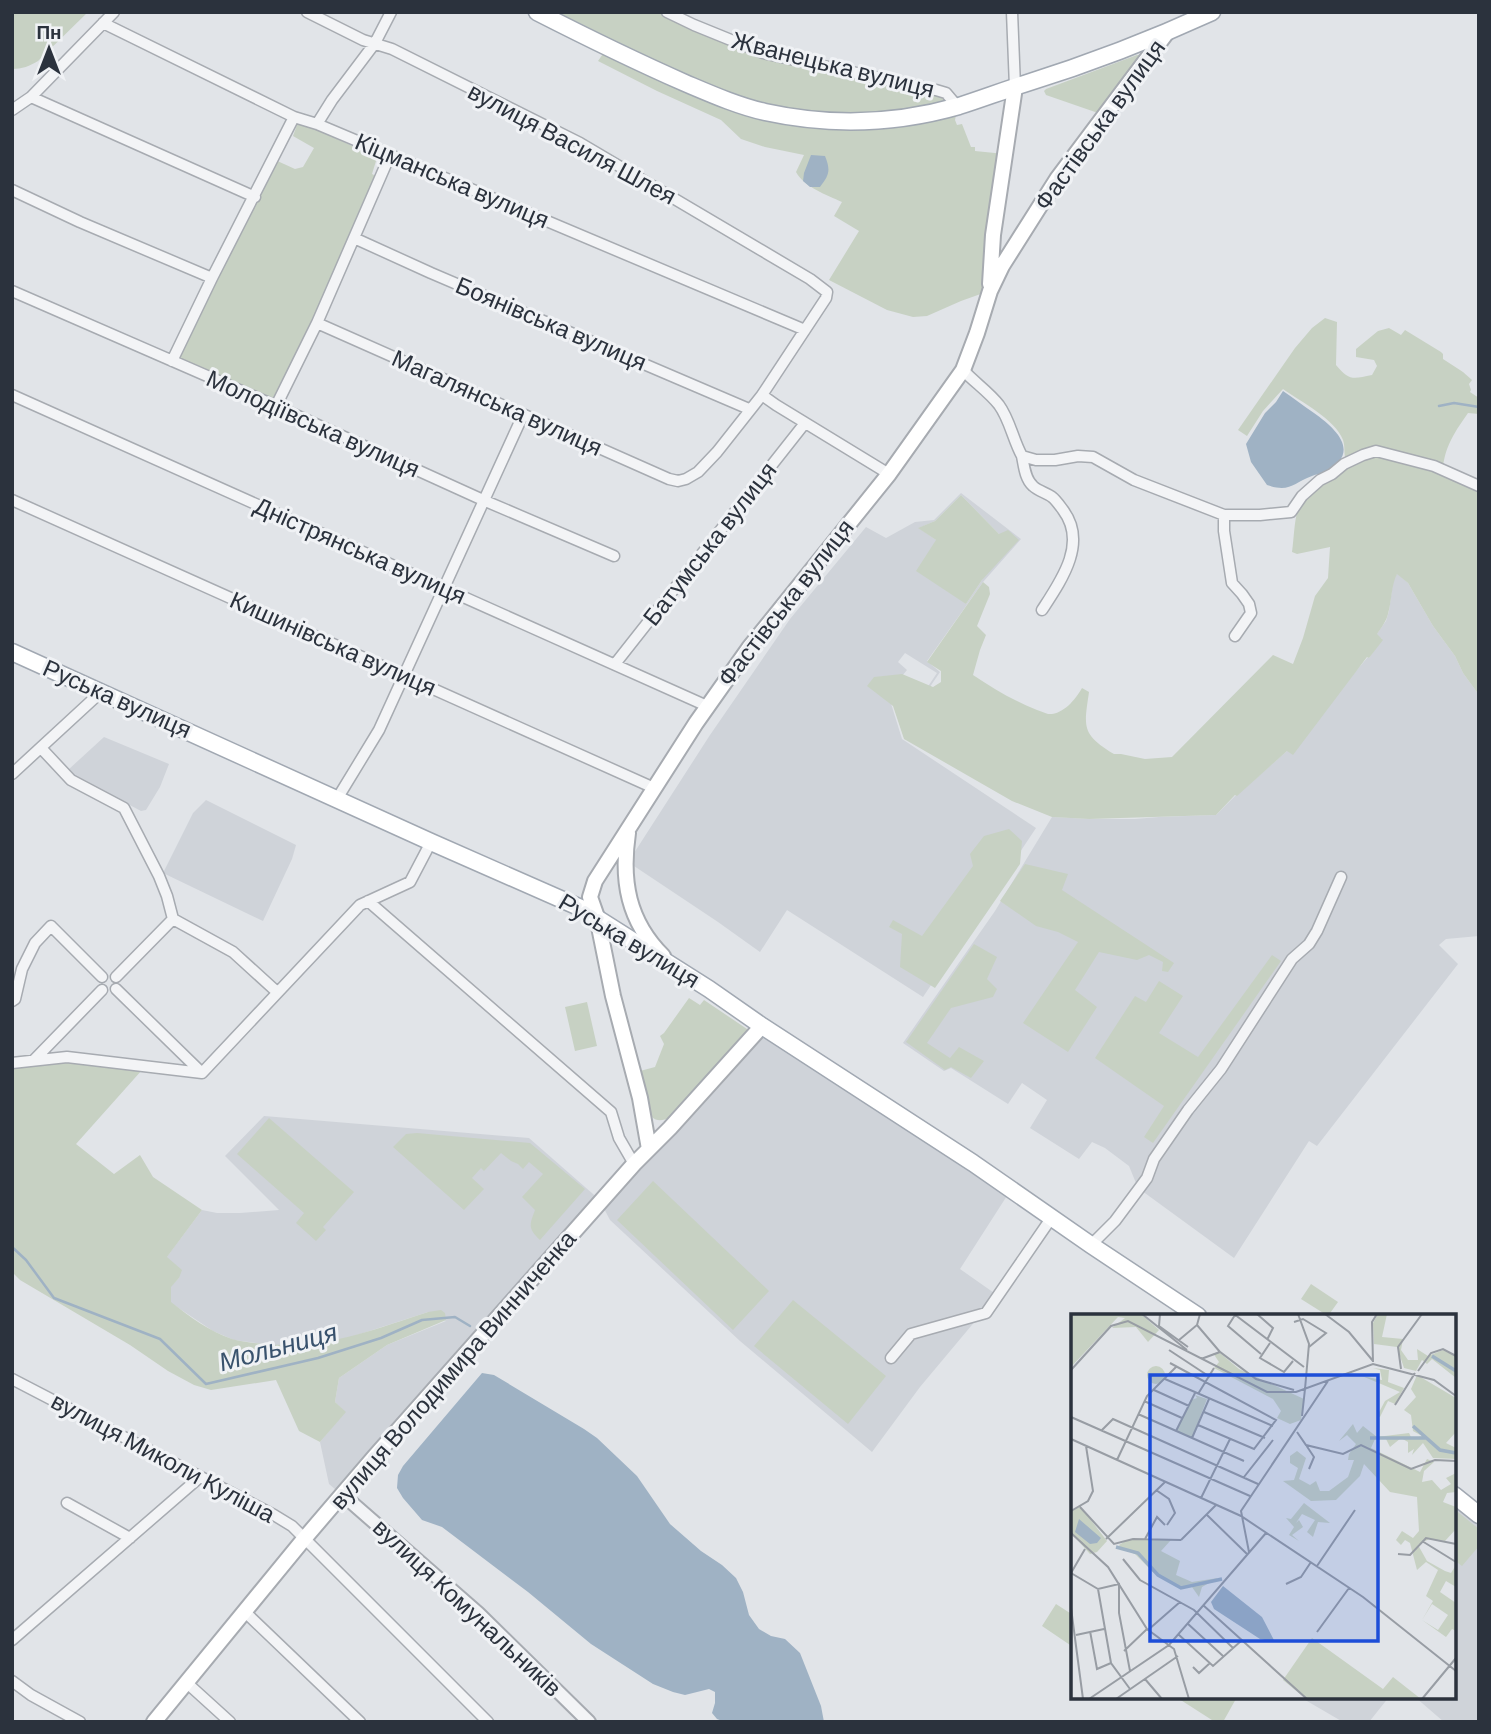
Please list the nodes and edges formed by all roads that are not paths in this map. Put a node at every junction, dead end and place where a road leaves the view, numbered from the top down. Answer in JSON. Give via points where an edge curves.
{"nodes":[{"id":1,"x":114,"y":12,"type":"edge"},
{"id":2,"x":307,"y":12,"type":"edge"},
{"id":3,"x":391,"y":12,"type":"edge"},
{"id":4,"x":537,"y":12,"type":"edge"},
{"id":5,"x":667,"y":12,"type":"edge"},
{"id":6,"x":1012,"y":12,"type":"edge"},
{"id":7,"x":1212,"y":12,"type":"edge"},
{"id":8,"x":103,"y":23,"type":"junction"},
{"id":9,"x":1168,"y":31,"type":"junction"},
{"id":10,"x":375,"y":43,"type":"junction"},
{"id":11,"x":1132,"y":45,"type":"junction"},
{"id":12,"x":1147,"y":58,"type":"junction"},
{"id":13,"x":1015,"y":87,"type":"junction"},
{"id":14,"x":31,"y":97,"type":"junction"},
{"id":15,"x":957,"y":106,"type":"junction"},
{"id":16,"x":12,"y":110,"type":"edge"},
{"id":17,"x":294,"y":117,"type":"junction"},
{"id":18,"x":317,"y":124,"type":"junction"},
{"id":19,"x":390,"y":155,"type":"junction"},
{"id":20,"x":12,"y":190,"type":"edge"},
{"id":21,"x":255,"y":197,"type":"junction"},
{"id":22,"x":354,"y":238,"type":"junction"},
{"id":23,"x":212,"y":278,"type":"junction"},
{"id":24,"x":12,"y":291,"type":"edge"},
{"id":25,"x":990,"y":291,"type":"junction"},
{"id":26,"x":317,"y":323,"type":"junction"},
{"id":27,"x":805,"y":330,"type":"junction"},
{"id":28,"x":172,"y":361,"type":"junction"},
{"id":29,"x":963,"y":370,"type":"junction"},
{"id":30,"x":12,"y":395,"type":"edge"},
{"id":31,"x":762,"y":395,"type":"junction"},
{"id":32,"x":276,"y":406,"type":"junction"},
{"id":33,"x":750,"y":409,"type":"junction"},
{"id":34,"x":523,"y":415,"type":"junction"},
{"id":35,"x":805,"y":424,"type":"junction"},
{"id":36,"x":1022,"y":456,"type":"junction"},
{"id":37,"x":889,"y":474,"type":"junction"},
{"id":38,"x":1479,"y":486,"type":"edge"},
{"id":39,"x":12,"y":500,"type":"edge"},
{"id":40,"x":483,"y":500,"type":"junction"},
{"id":41,"x":1224,"y":515,"type":"junction"},
{"id":42,"x":614,"y":556,"type":"dead end"},
{"id":43,"x":444,"y":589,"type":"junction"},
{"id":44,"x":1042,"y":610,"type":"dead end"},
{"id":45,"x":1235,"y":636,"type":"dead end"},
{"id":46,"x":12,"y":652,"type":"edge"},
{"id":47,"x":615,"y":664,"type":"junction"},
{"id":48,"x":404,"y":676,"type":"junction"},
{"id":49,"x":101,"y":692,"type":"junction"},
{"id":50,"x":707,"y":706,"type":"junction"},
{"id":51,"x":41,"y":748,"type":"junction"},
{"id":52,"x":12,"y":774,"type":"edge"},
{"id":53,"x":654,"y":788,"type":"junction"},
{"id":54,"x":337,"y":799,"type":"junction"},
{"id":55,"x":628,"y":828,"type":"junction"},
{"id":56,"x":431,"y":842,"type":"junction"},
{"id":57,"x":1341,"y":877,"type":"dead end"},
{"id":58,"x":368,"y":901,"type":"junction"},
{"id":59,"x":597,"y":917,"type":"junction"},
{"id":60,"x":173,"y":919,"type":"junction"},
{"id":61,"x":671,"y":964,"type":"junction"},
{"id":62,"x":102,"y":976,"type":"junction"},
{"id":63,"x":116,"y":977,"type":"junction"},
{"id":64,"x":116,"y":989,"type":"junction"},
{"id":65,"x":102,"y":990,"type":"junction"},
{"id":66,"x":277,"y":992,"type":"junction"},
{"id":67,"x":12,"y":1001,"type":"edge"},
{"id":68,"x":762,"y":1027,"type":"junction"},
{"id":69,"x":33,"y":1060,"type":"junction"},
{"id":70,"x":12,"y":1063,"type":"edge"},
{"id":71,"x":202,"y":1073,"type":"junction"},
{"id":72,"x":649,"y":1149,"type":"junction"},
{"id":73,"x":634,"y":1164,"type":"junction"},
{"id":74,"x":1052,"y":1217,"type":"junction"},
{"id":75,"x":1091,"y":1245,"type":"junction"},
{"id":76,"x":1195,"y":1314,"type":"edge"},
{"id":77,"x":891,"y":1358,"type":"dead end"},
{"id":78,"x":12,"y":1378,"type":"edge"},
{"id":79,"x":200,"y":1477,"type":"junction"},
{"id":80,"x":343,"y":1495,"type":"junction"},
{"id":81,"x":1456,"y":1497,"type":"edge"},
{"id":82,"x":67,"y":1503,"type":"dead end"},
{"id":83,"x":1479,"y":1515,"type":"edge"},
{"id":84,"x":130,"y":1538,"type":"junction"},
{"id":85,"x":304,"y":1539,"type":"junction"},
{"id":86,"x":244,"y":1611,"type":"junction"},
{"id":87,"x":12,"y":1640,"type":"edge"},
{"id":88,"x":12,"y":1681,"type":"edge"},
{"id":89,"x":187,"y":1682,"type":"junction"},
{"id":90,"x":80,"y":1722,"type":"edge"},
{"id":91,"x":154,"y":1722,"type":"edge"},
{"id":92,"x":230,"y":1722,"type":"edge"},
{"id":93,"x":360,"y":1722,"type":"edge"},
{"id":94,"x":488,"y":1722,"type":"edge"},
{"id":95,"x":589,"y":1722,"type":"edge"}],
"edges":[{"from":1,"to":8,"type":"street"},
{"from":2,"to":10,"type":"street","name":"вулиця Василя Шлея"},
{"from":3,"to":10,"type":"street"},
{"from":4,"to":15,"type":"main road","via":[[646,66],[763,111],[797,118],[875,121]]},
{"from":5,"to":15,"type":"street","name":"Жванецька вулиця","via":[[763,52],[946,93]]},
{"from":6,"to":13,"type":"street"},
{"from":7,"to":9,"type":"main road"},
{"from":8,"to":14,"type":"street"},
{"from":8,"to":17,"type":"street","name":"Кіцманська вулиця"},
{"from":9,"to":11,"type":"main road"},
{"from":9,"to":12,"type":"main road","name":"Фастівська вулиця"},
{"from":10,"to":18,"type":"street"},
{"from":10,"to":27,"type":"street","name":"вулиця Василя Шлея","via":[[580,143],[810,279],[827,292]]},
{"from":11,"to":12,"type":"main road","via":[[1143,49]]},
{"from":11,"to":13,"type":"main road"},
{"from":12,"to":25,"type":"main road","name":"Фастівська вулиця","via":[[1057,179]]},
{"from":13,"to":15,"type":"main road"},
{"from":13,"to":25,"type":"main road","name":"Фастівська вулиця","via":[[993,235]]},
{"from":14,"to":16,"type":"street"},
{"from":14,"to":21,"type":"street"},
{"from":17,"to":18,"type":"street","name":"Кіцманська вулиця"},
{"from":17,"to":21,"type":"street"},
{"from":18,"to":19,"type":"street","name":"Кіцманська вулиця"},
{"from":19,"to":22,"type":"street"},
{"from":19,"to":27,"type":"street","name":"Кіцманська вулиця"},
{"from":20,"to":23,"type":"street"},
{"from":21,"to":23,"type":"street"},
{"from":22,"to":26,"type":"street"},
{"from":22,"to":33,"type":"street","name":"Боянівська вулиця"},
{"from":23,"to":28,"type":"street"},
{"from":24,"to":28,"type":"street","name":"Молодіївська вулиця"},
{"from":25,"to":29,"type":"main road","name":"Фастівська вулиця"},
{"from":26,"to":32,"type":"street"},
{"from":26,"to":34,"type":"street","name":"Магалянська вулиця"},
{"from":27,"to":31,"type":"street"},
{"from":28,"to":32,"type":"street","name":"Молодіївська вулиця"},
{"from":29,"to":36,"type":"street","via":[[999,404]]},
{"from":29,"to":37,"type":"main road","name":"Фастівська вулиця"},
{"from":30,"to":43,"type":"street","name":"Дністрянська вулиця"},
{"from":31,"to":33,"type":"street"},
{"from":31,"to":35,"type":"street"},
{"from":32,"to":40,"type":"street","name":"Молодіївська вулиця"},
{"from":33,"to":34,"type":"street","name":"Магалянська вулиця","via":[[698,472],[678,481]]},
{"from":34,"to":40,"type":"street"},
{"from":35,"to":37,"type":"street"},
{"from":35,"to":47,"type":"street","name":"Батумська вулиця"},
{"from":36,"to":41,"type":"street","via":[[1036,460],[1093,457],[1134,480]]},
{"from":36,"to":44,"type":"street","via":[[1033,486],[1054,498],[1069,518],[1073,534],[1066,570]]},
{"from":37,"to":50,"type":"main road","name":"Фастівська вулиця"},
{"from":38,"to":41,"type":"street","via":[[1434,466],[1376,451],[1320,480],[1291,512]]},
{"from":39,"to":48,"type":"street","name":"Кишинівська вулиця"},
{"from":40,"to":42,"type":"street","name":"Молодіївська вулиця"},
{"from":40,"to":43,"type":"street"},
{"from":41,"to":45,"type":"street","via":[[1232,583],[1251,613]]},
{"from":43,"to":47,"type":"street","name":"Дністрянська вулиця"},
{"from":43,"to":48,"type":"street"},
{"from":46,"to":49,"type":"main road","name":"Руська вулиця"},
{"from":47,"to":50,"type":"street","name":"Дністрянська вулиця"},
{"from":48,"to":53,"type":"street","name":"Кишинівська вулиця"},
{"from":48,"to":54,"type":"street","via":[[369,748]]},
{"from":49,"to":51,"type":"street"},
{"from":49,"to":54,"type":"main road","name":"Руська вулиця"},
{"from":50,"to":53,"type":"main road","name":"Фастівська вулиця"},
{"from":51,"to":52,"type":"street"},
{"from":51,"to":60,"type":"street","via":[[71,780],[124,808],[159,876]]},
{"from":53,"to":55,"type":"main road","name":"Фастівська вулиця"},
{"from":54,"to":56,"type":"main road","name":"Руська вулиця"},
{"from":55,"to":59,"type":"main road","name":"Фастівська вулиця","via":[[595,881],[590,897]]},
{"from":55,"to":61,"type":"main road","via":[[627,893],[642,929]]},
{"from":56,"to":58,"type":"street","via":[[410,882]]},
{"from":56,"to":59,"type":"main road","name":"Руська вулиця"},
{"from":57,"to":75,"type":"street","via":[[1309,944],[1292,959],[1222,1069],[1154,1159],[1147,1178]]},
{"from":58,"to":66,"type":"street"},
{"from":58,"to":73,"type":"street","via":[[611,1112]]},
{"from":59,"to":61,"type":"main road","name":"Руська вулиця"},
{"from":59,"to":72,"type":"main road","name":"Фастівська вулиця"},
{"from":60,"to":63,"type":"street"},
{"from":60,"to":66,"type":"street","via":[[233,952]]},
{"from":61,"to":68,"type":"main road","name":"Руська вулиця"},
{"from":62,"to":63,"type":"street"},
{"from":62,"to":65,"type":"street"},
{"from":62,"to":67,"type":"street","via":[[51,926],[22,969]]},
{"from":63,"to":64,"type":"street"},
{"from":64,"to":65,"type":"street"},
{"from":64,"to":71,"type":"street"},
{"from":65,"to":69,"type":"street"},
{"from":66,"to":71,"type":"street"},
{"from":68,"to":72,"type":"main road","name":"вулиця Володимира Винниченка"},
{"from":68,"to":74,"type":"main road","name":"Руська вулиця"},
{"from":69,"to":70,"type":"street"},
{"from":69,"to":71,"type":"street","via":[[66,1057]]},
{"from":72,"to":73,"type":"main road","name":"вулиця Володимира Винниченка"},
{"from":73,"to":80,"type":"main road","name":"вулиця Володимира Винниченка"},
{"from":74,"to":75,"type":"main road","name":"Руська вулиця"},
{"from":74,"to":77,"type":"street","via":[[986,1313],[911,1334]]},
{"from":75,"to":76,"type":"main road","name":"Руська вулиця"},
{"from":78,"to":79,"type":"street","name":"вулиця Миколи Куліша"},
{"from":79,"to":84,"type":"street"},
{"from":79,"to":85,"type":"street","name":"вулиця Миколи Куліша","via":[[274,1515]]},
{"from":80,"to":85,"type":"main road","name":"вулиця Володимира Винниченка"},
{"from":80,"to":95,"type":"street","name":"вулиця Комунальників","via":[[478,1613]]},
{"from":81,"to":83,"type":"main road"},
{"from":82,"to":84,"type":"street"},
{"from":84,"to":87,"type":"street"},
{"from":85,"to":86,"type":"main road","name":"вулиця Володимира Винниченка"},
{"from":85,"to":94,"type":"street","name":"вулиця Миколи Куліша"},
{"from":86,"to":89,"type":"main road","name":"вулиця Володимира Винниченка"},
{"from":86,"to":93,"type":"street"},
{"from":88,"to":90,"type":"street"},
{"from":89,"to":91,"type":"main road","name":"вулиця Володимира Винниченка"},
{"from":89,"to":92,"type":"street"}]}
